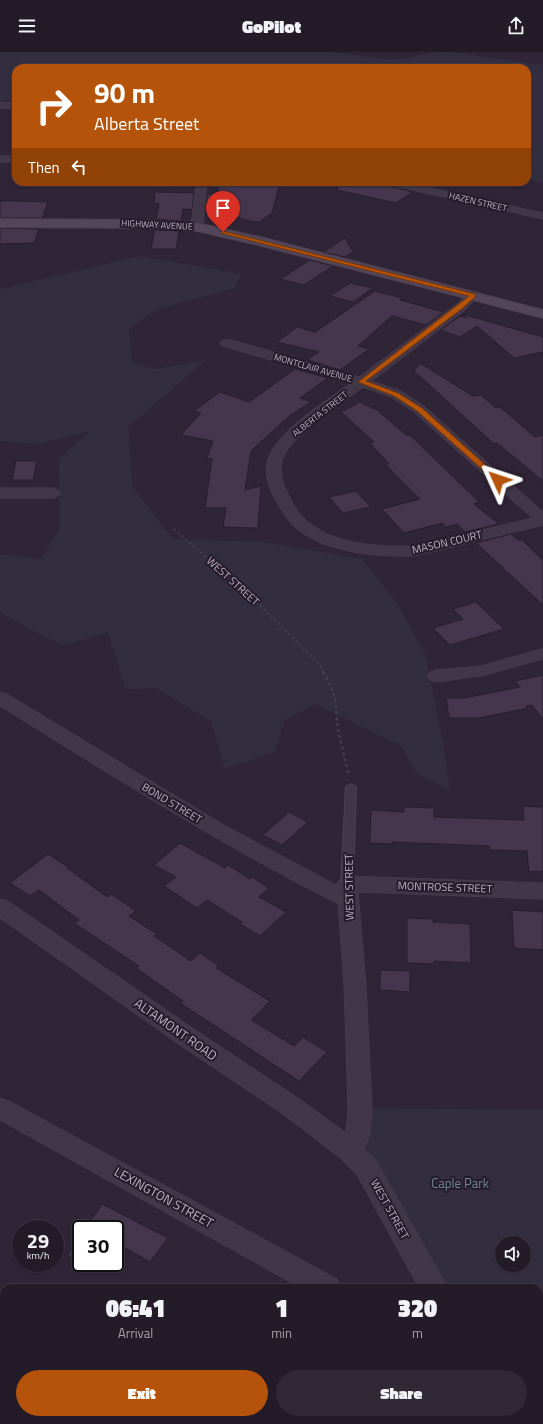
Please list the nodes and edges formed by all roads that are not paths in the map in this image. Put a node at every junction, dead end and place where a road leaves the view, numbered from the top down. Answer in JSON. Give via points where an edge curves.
{"nodes":[{"id":1,"x":0,"y":106,"type":"edge"},
{"id":2,"x":12,"y":106,"type":"edge"},
{"id":3,"x":0,"y":159,"type":"edge"},
{"id":4,"x":12,"y":160,"type":"edge"},
{"id":5,"x":202,"y":186,"type":"edge"},
{"id":6,"x":407,"y":186,"type":"edge"},
{"id":7,"x":543,"y":216,"type":"edge"},
{"id":8,"x":0,"y":223,"type":"edge"},
{"id":9,"x":197,"y":227,"type":"junction"},
{"id":10,"x":473,"y":295,"type":"junction"},
{"id":11,"x":543,"y":314,"type":"edge"},
{"id":12,"x":227,"y":344,"type":"dead end"},
{"id":13,"x":362,"y":382,"type":"junction"},
{"id":14,"x":0,"y":493,"type":"edge"},
{"id":15,"x":53,"y":493,"type":"dead end"},
{"id":16,"x":543,"y":520,"type":"edge"},
{"id":17,"x":306,"y":529,"type":"joint"},
{"id":18,"x":542,"y":656,"type":"edge"},
{"id":19,"x":436,"y":676,"type":"dead end"},
{"id":20,"x":0,"y":698,"type":"edge"},
{"id":21,"x":351,"y":788,"type":"road end"},
{"id":22,"x":543,"y":891,"type":"edge"},
{"id":23,"x":347,"y":892,"type":"junction"},
{"id":24,"x":0,"y":907,"type":"edge"},
{"id":25,"x":1,"y":1109,"type":"edge"},
{"id":26,"x":351,"y":1151,"type":"junction"},
{"id":27,"x":320,"y":1284,"type":"edge"},
{"id":28,"x":432,"y":1284,"type":"edge"}],
"edges":[{"from":1,"to":2,"type":"street"},
{"from":3,"to":4,"type":"street"},
{"from":5,"to":9,"type":"street"},
{"from":6,"to":7,"type":"street","name":"HAZEN STREET"},
{"from":8,"to":9,"type":"main road","name":"HIGHWAY AVENUE"},
{"from":9,"to":10,"type":"main road","name":"HIGHWAY AVENUE"},
{"from":10,"to":11,"type":"main road","name":"HIGHWAY AVENUE"},
{"from":10,"to":13,"type":"street","name":"ALBERTA STREET"},
{"from":12,"to":13,"type":"street","name":"MONTCLAIR AVENUE"},
{"from":13,"to":16,"type":"street","name":"MONTCLAIR AVENUE","via":[[396,394],[419,410]]},
{"from":13,"to":17,"type":"street","name":"ALBERTA STREET","via":[[299,429],[278,452],[273,463],[274,483],[290,512]]},
{"from":14,"to":15,"type":"street"},
{"from":16,"to":17,"type":"street","name":"MASON COURT","via":[[415,551],[399,552],[335,542]]},
{"from":18,"to":19,"type":"street","via":[[481,671]]},
{"from":20,"to":23,"type":"street","name":"BOND STREET","via":[[207,824],[298,876]]},
{"from":21,"to":23,"type":"lane","name":"WEST STREET"},
{"from":22,"to":23,"type":"street","name":"MONTROSE STREET"},
{"from":23,"to":26,"type":"street","name":"WEST STREET","via":[[355,985],[360,1108],[358,1133]]},
{"from":24,"to":26,"type":"street","name":"ALTAMONT ROAD","via":[[213,1055],[320,1125]]},
{"from":25,"to":27,"type":"street","name":"LEXINGTON STREET"},
{"from":26,"to":28,"type":"street","name":"WEST STREET","via":[[370,1172]]}]}
